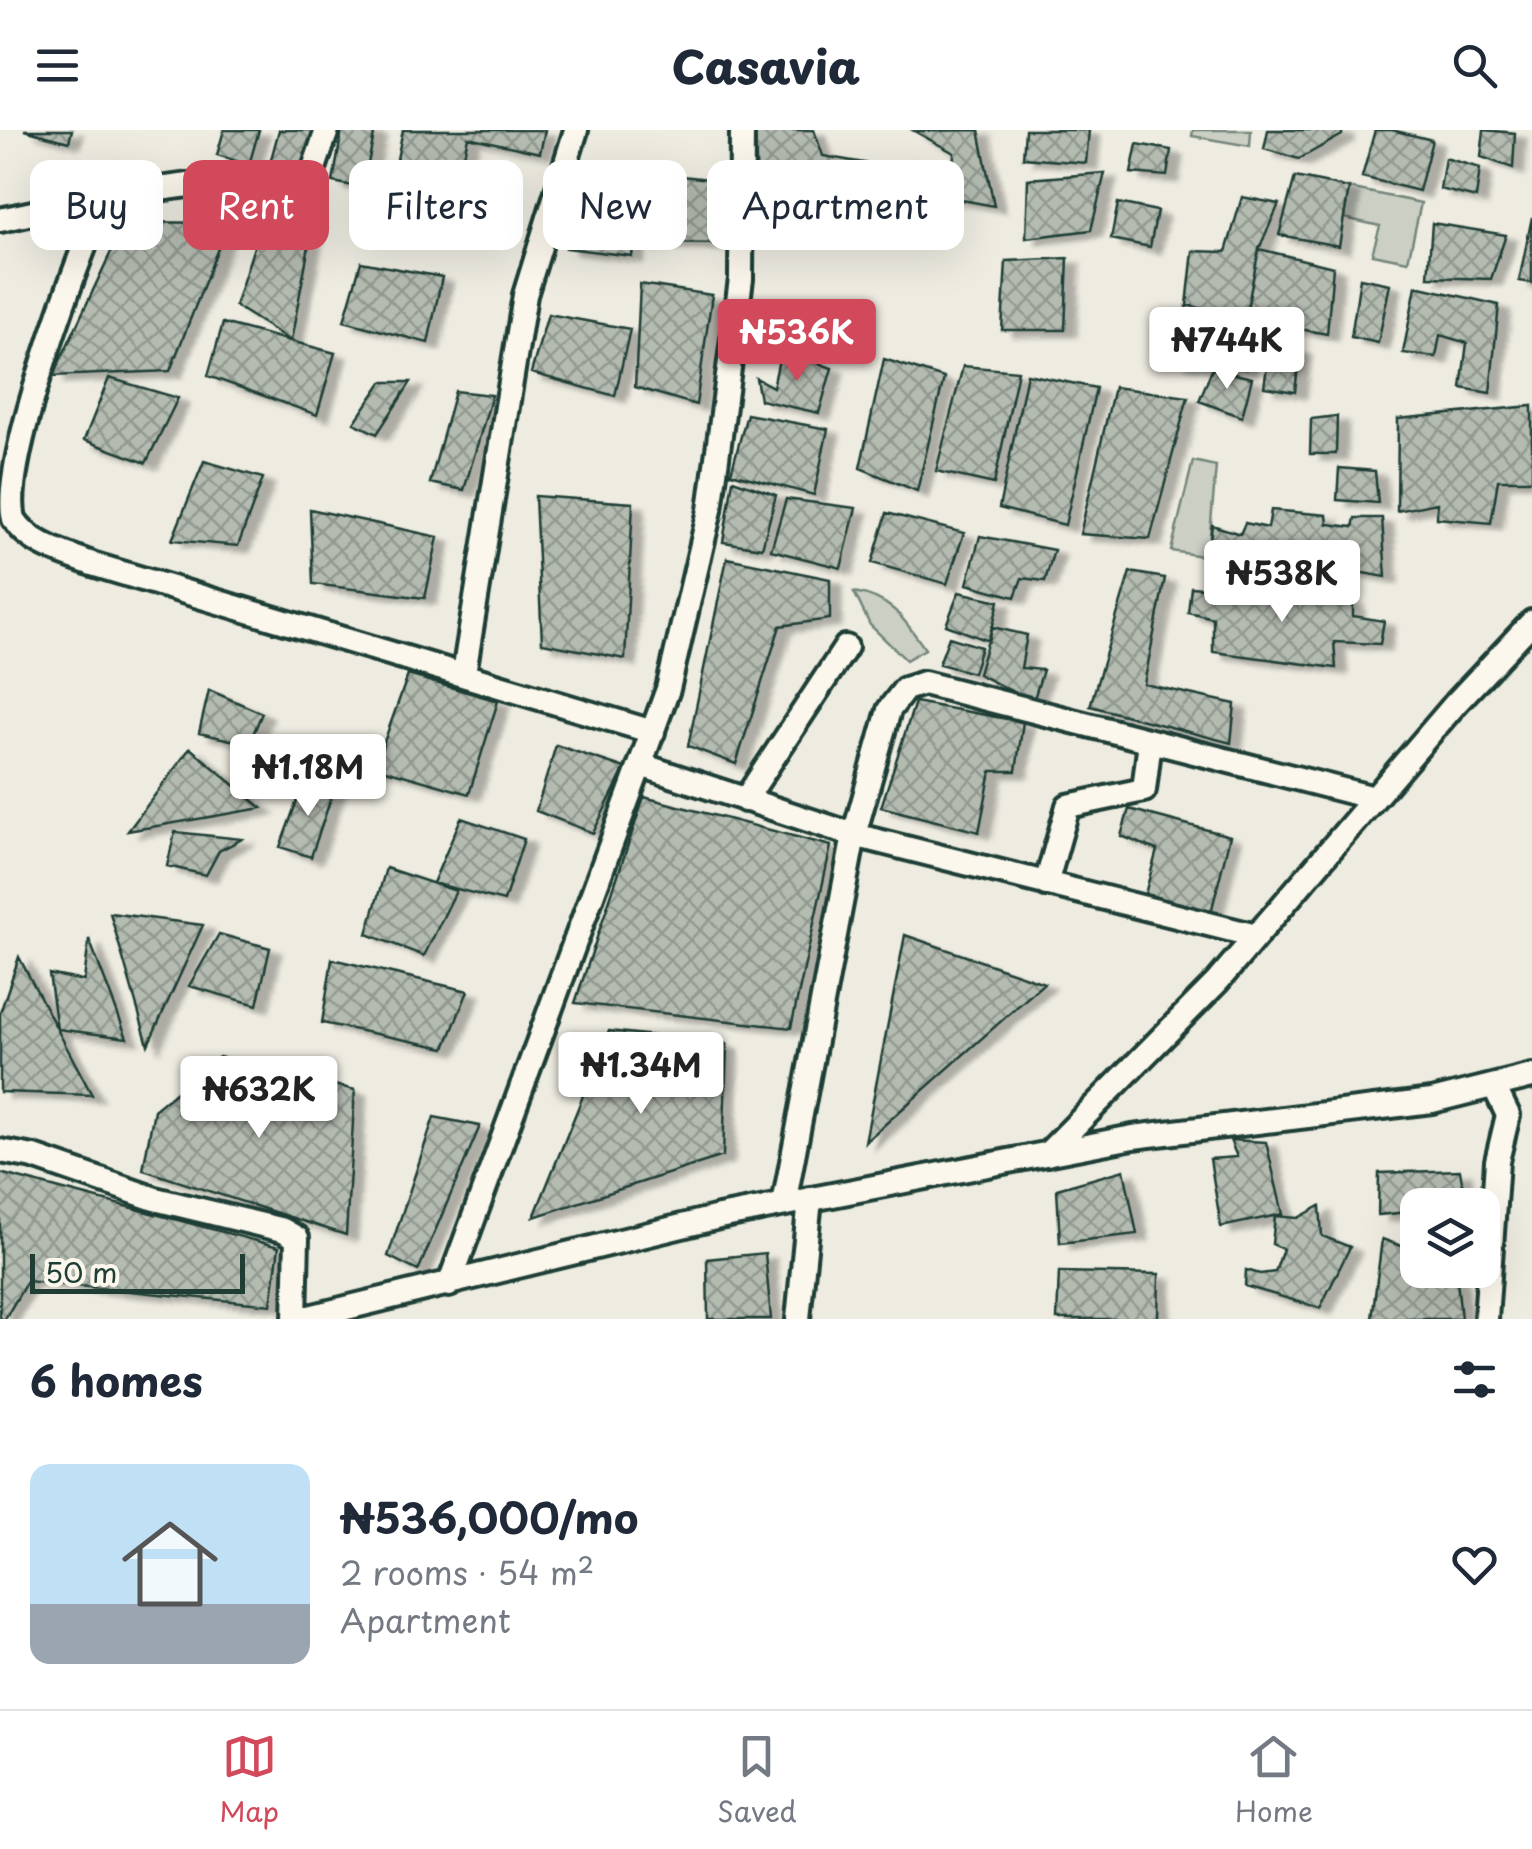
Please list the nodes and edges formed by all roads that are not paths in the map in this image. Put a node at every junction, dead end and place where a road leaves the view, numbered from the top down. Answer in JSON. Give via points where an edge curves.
{"nodes":[{"id":1,"x":328,"y":130,"type":"edge"},
{"id":2,"x":576,"y":130,"type":"edge"},
{"id":3,"x":742,"y":130,"type":"edge"},
{"id":4,"x":163,"y":188,"type":"edge"},
{"id":5,"x":30,"y":214,"type":"edge"},
{"id":6,"x":0,"y":220,"type":"edge"},
{"id":7,"x":83,"y":250,"type":"edge"},
{"id":8,"x":1532,"y":622,"type":"edge"},
{"id":9,"x":846,"y":647,"type":"dead end"},
{"id":10,"x":464,"y":673,"type":"junction"},
{"id":11,"x":652,"y":732,"type":"junction"},
{"id":12,"x":1150,"y":741,"type":"junction"},
{"id":13,"x":641,"y":765,"type":"junction"},
{"id":14,"x":1374,"y":798,"type":"junction"},
{"id":15,"x":745,"y":800,"type":"junction"},
{"id":16,"x":854,"y":836,"type":"junction"},
{"id":17,"x":1046,"y":884,"type":"junction"},
{"id":18,"x":1256,"y":936,"type":"junction"},
{"id":19,"x":1532,"y":1076,"type":"edge"},
{"id":20,"x":1494,"y":1086,"type":"junction"},
{"id":21,"x":0,"y":1151,"type":"edge"},
{"id":22,"x":1047,"y":1154,"type":"junction"},
{"id":23,"x":810,"y":1199,"type":"junction"},
{"id":24,"x":784,"y":1204,"type":"junction"},
{"id":25,"x":448,"y":1284,"type":"junction"},
{"id":26,"x":298,"y":1319,"type":"edge"},
{"id":27,"x":798,"y":1319,"type":"edge"},
{"id":28,"x":1486,"y":1319,"type":"edge"}],
"edges":[{"from":1,"to":4,"type":"street","via":[[308,186],[263,175]]},
{"from":2,"to":10,"type":"street","via":[[525,295]]},
{"from":3,"to":11,"type":"street","via":[[742,279],[710,510]]},
{"from":5,"to":6,"type":"street"},
{"from":7,"to":10,"type":"street","via":[[16,415],[4,480],[12,517],[34,541],[92,564]]},
{"from":8,"to":14,"type":"street"},
{"from":9,"to":15,"type":"street"},
{"from":10,"to":11,"type":"street"},
{"from":11,"to":13,"type":"street"},
{"from":12,"to":14,"type":"street"},
{"from":12,"to":16,"type":"street","via":[[924,682],[905,689],[889,710]]},
{"from":12,"to":17,"type":"street","via":[[1144,790],[1068,806]]},
{"from":13,"to":15,"type":"street"},
{"from":13,"to":25,"type":"street"},
{"from":14,"to":18,"type":"street"},
{"from":15,"to":16,"type":"street"},
{"from":16,"to":17,"type":"street"},
{"from":16,"to":24,"type":"street"},
{"from":17,"to":18,"type":"street"},
{"from":18,"to":22,"type":"street"},
{"from":19,"to":20,"type":"street"},
{"from":20,"to":22,"type":"street"},
{"from":20,"to":28,"type":"street","via":[[1508,1115],[1497,1161]]},
{"from":21,"to":26,"type":"street","via":[[298,1238]]},
{"from":22,"to":23,"type":"street"},
{"from":23,"to":24,"type":"street"},
{"from":23,"to":27,"type":"street"},
{"from":24,"to":25,"type":"street"},
{"from":25,"to":26,"type":"street"}]}
